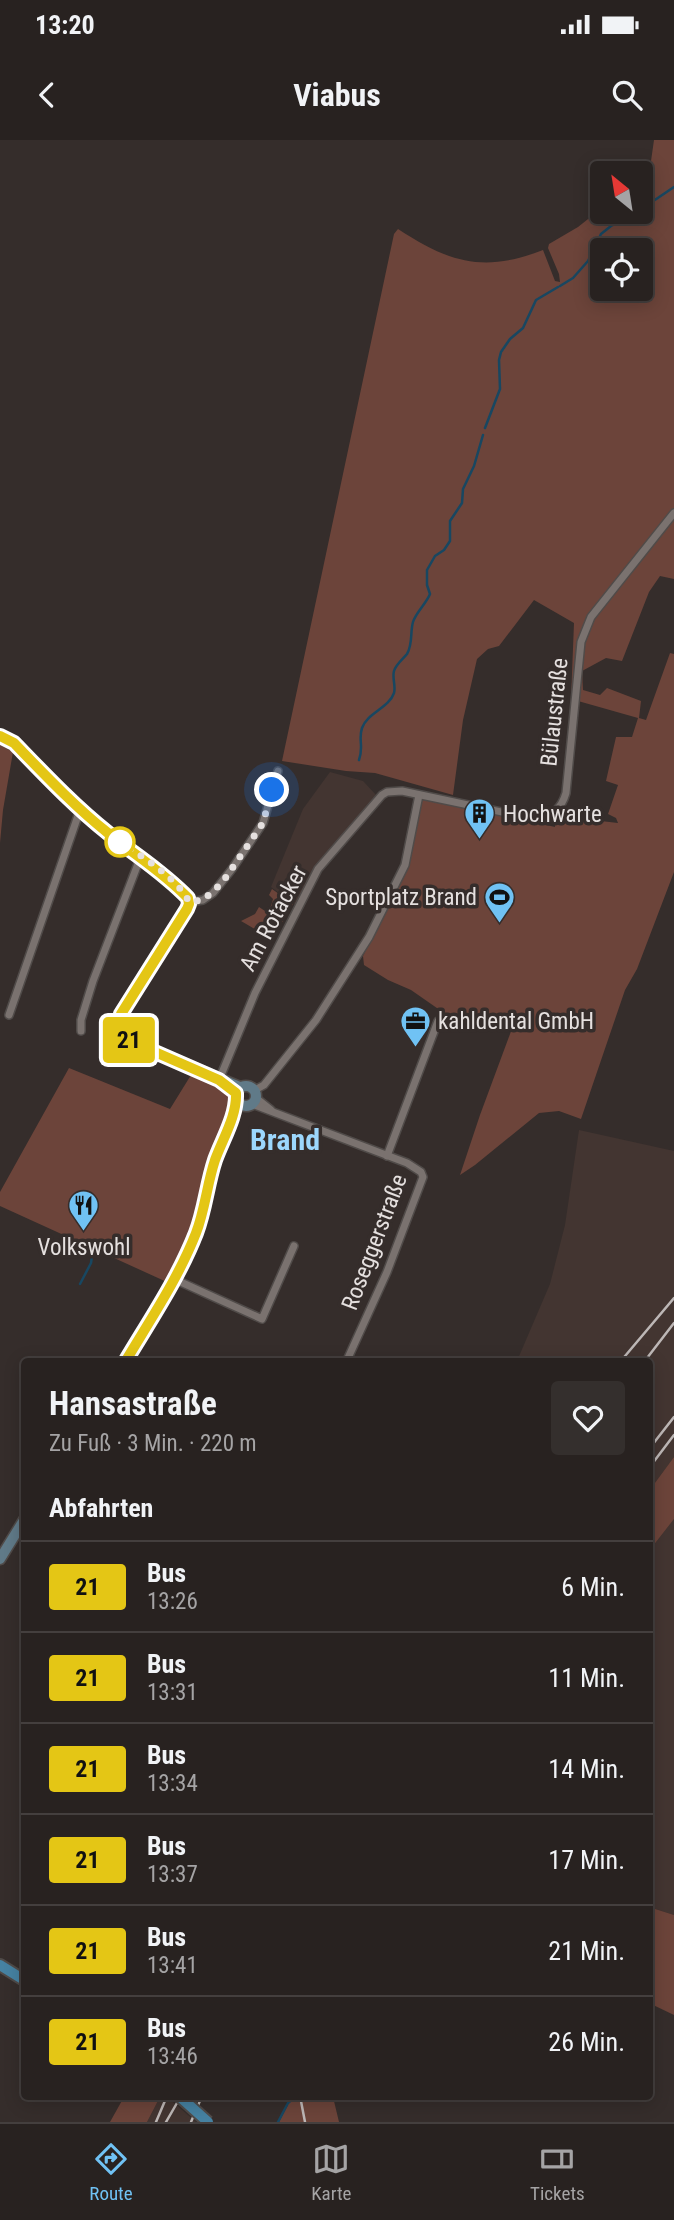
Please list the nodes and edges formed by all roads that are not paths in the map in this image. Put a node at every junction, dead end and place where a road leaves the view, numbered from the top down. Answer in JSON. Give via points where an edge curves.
{"nodes":[{"id":1,"x":674,"y":513,"type":"edge"},
{"id":2,"x":0,"y":736,"type":"edge"},
{"id":3,"x":278,"y":771,"type":"dead end"},
{"id":4,"x":387,"y":792,"type":"joint"},
{"id":5,"x":419,"y":795,"type":"junction"},
{"id":6,"x":80,"y":810,"type":"junction"},
{"id":7,"x":141,"y":856,"type":"junction"},
{"id":8,"x":189,"y":902,"type":"junction"},
{"id":9,"x":9,"y":1015,"type":"dead end"},
{"id":10,"x":438,"y":1021,"type":"dead end"},
{"id":11,"x":81,"y":1031,"type":"dead end"},
{"id":12,"x":219,"y":1080,"type":"junction"},
{"id":13,"x":246,"y":1097,"type":"junction"},
{"id":14,"x":387,"y":1156,"type":"junction"},
{"id":15,"x":294,"y":1246,"type":"dead end"},
{"id":16,"x":174,"y":1279,"type":"junction"},
{"id":17,"x":127,"y":1358,"type":"edge"},
{"id":18,"x":348,"y":1358,"type":"dead end"},
{"id":19,"x":21,"y":1525,"type":"edge"},
{"id":20,"x":0,"y":1559,"type":"edge"},
{"id":21,"x":0,"y":1965,"type":"edge"},
{"id":22,"x":21,"y":1978,"type":"edge"},
{"id":23,"x":183,"y":2100,"type":"edge"},
{"id":24,"x":208,"y":2122,"type":"edge"}],
"edges":[{"from":1,"to":5,"type":"street","name":"Bülaustraße","via":[[591,617],[581,642],[566,793],[558,810],[535,818]]},
{"from":2,"to":6,"type":"street","via":[[14,743]]},
{"from":3,"to":8,"type":"street","via":[[263,823],[232,869],[213,893]]},
{"from":4,"to":5,"type":"street","name":"Bülaustraße"},
{"from":4,"to":12,"type":"street","name":"Am Rotacker","via":[[318,869]]},
{"from":5,"to":13,"type":"street","via":[[405,865],[369,937],[316,1020],[264,1085]]},
{"from":6,"to":7,"type":"street"},
{"from":6,"to":9,"type":"street"},
{"from":7,"to":8,"type":"street"},
{"from":7,"to":11,"type":"street","via":[[93,981]]},
{"from":8,"to":12,"type":"street","via":[[125,1006],[119,1026],[132,1042]]},
{"from":10,"to":14,"type":"street"},
{"from":12,"to":13,"type":"street"},
{"from":13,"to":14,"type":"street","name":"Roseggerstraße"},
{"from":13,"to":16,"type":"street","via":[[229,1126],[197,1231]]},
{"from":14,"to":18,"type":"street","name":"Roseggerstraße","via":[[414,1166],[423,1177]]},
{"from":15,"to":16,"type":"street","via":[[262,1319]]},
{"from":16,"to":17,"type":"street"},
{"from":19,"to":20,"type":"street"},
{"from":21,"to":22,"type":"main road"},
{"from":23,"to":24,"type":"main road","bridge":true}]}
